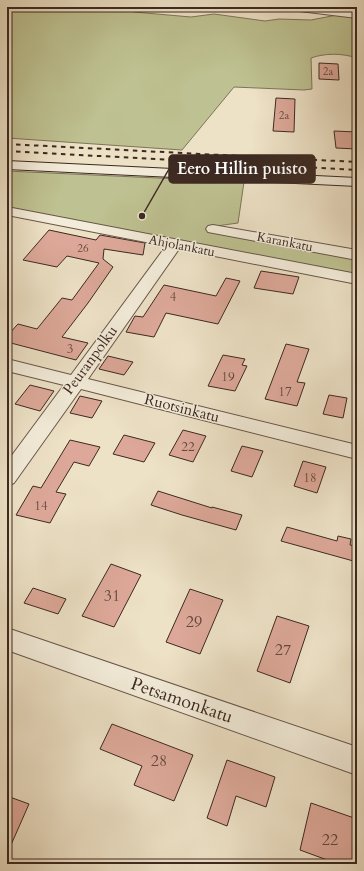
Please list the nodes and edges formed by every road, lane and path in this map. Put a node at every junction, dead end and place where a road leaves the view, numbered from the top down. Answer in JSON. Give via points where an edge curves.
{"nodes":[{"id":1,"x":291,"y":7,"type":"edge"},
{"id":2,"x":357,"y":15,"type":"edge"},
{"id":3,"x":7,"y":165,"type":"edge"},
{"id":4,"x":357,"y":182,"type":"edge"},
{"id":5,"x":7,"y":211,"type":"edge"},
{"id":6,"x":213,"y":229,"type":"dead end"},
{"id":7,"x":175,"y":244,"type":"junction"},
{"id":8,"x":357,"y":255,"type":"edge"},
{"id":9,"x":357,"y":279,"type":"edge"},
{"id":10,"x":7,"y":365,"type":"edge"},
{"id":11,"x":74,"y":382,"type":"junction"},
{"id":12,"x":357,"y":452,"type":"edge"},
{"id":13,"x":7,"y":478,"type":"edge"},
{"id":14,"x":7,"y":639,"type":"edge"},
{"id":15,"x":357,"y":761,"type":"edge"}],
"edges":[{"from":1,"to":2,"type":"street"},
{"from":3,"to":4,"type":"street"},
{"from":5,"to":7,"type":"street","name":"Ahjolankatu"},
{"from":6,"to":8,"type":"street","name":"Karankatu"},
{"from":7,"to":9,"type":"street","name":"Ahjolankatu"},
{"from":7,"to":11,"type":"street","name":"Peuranpolku"},
{"from":10,"to":11,"type":"street","name":"Ruotsinkatu"},
{"from":11,"to":12,"type":"street","name":"Ruotsinkatu"},
{"from":11,"to":13,"type":"street","name":"Peuranpolku"},
{"from":14,"to":15,"type":"street","name":"Petsamonkatu"}]}
